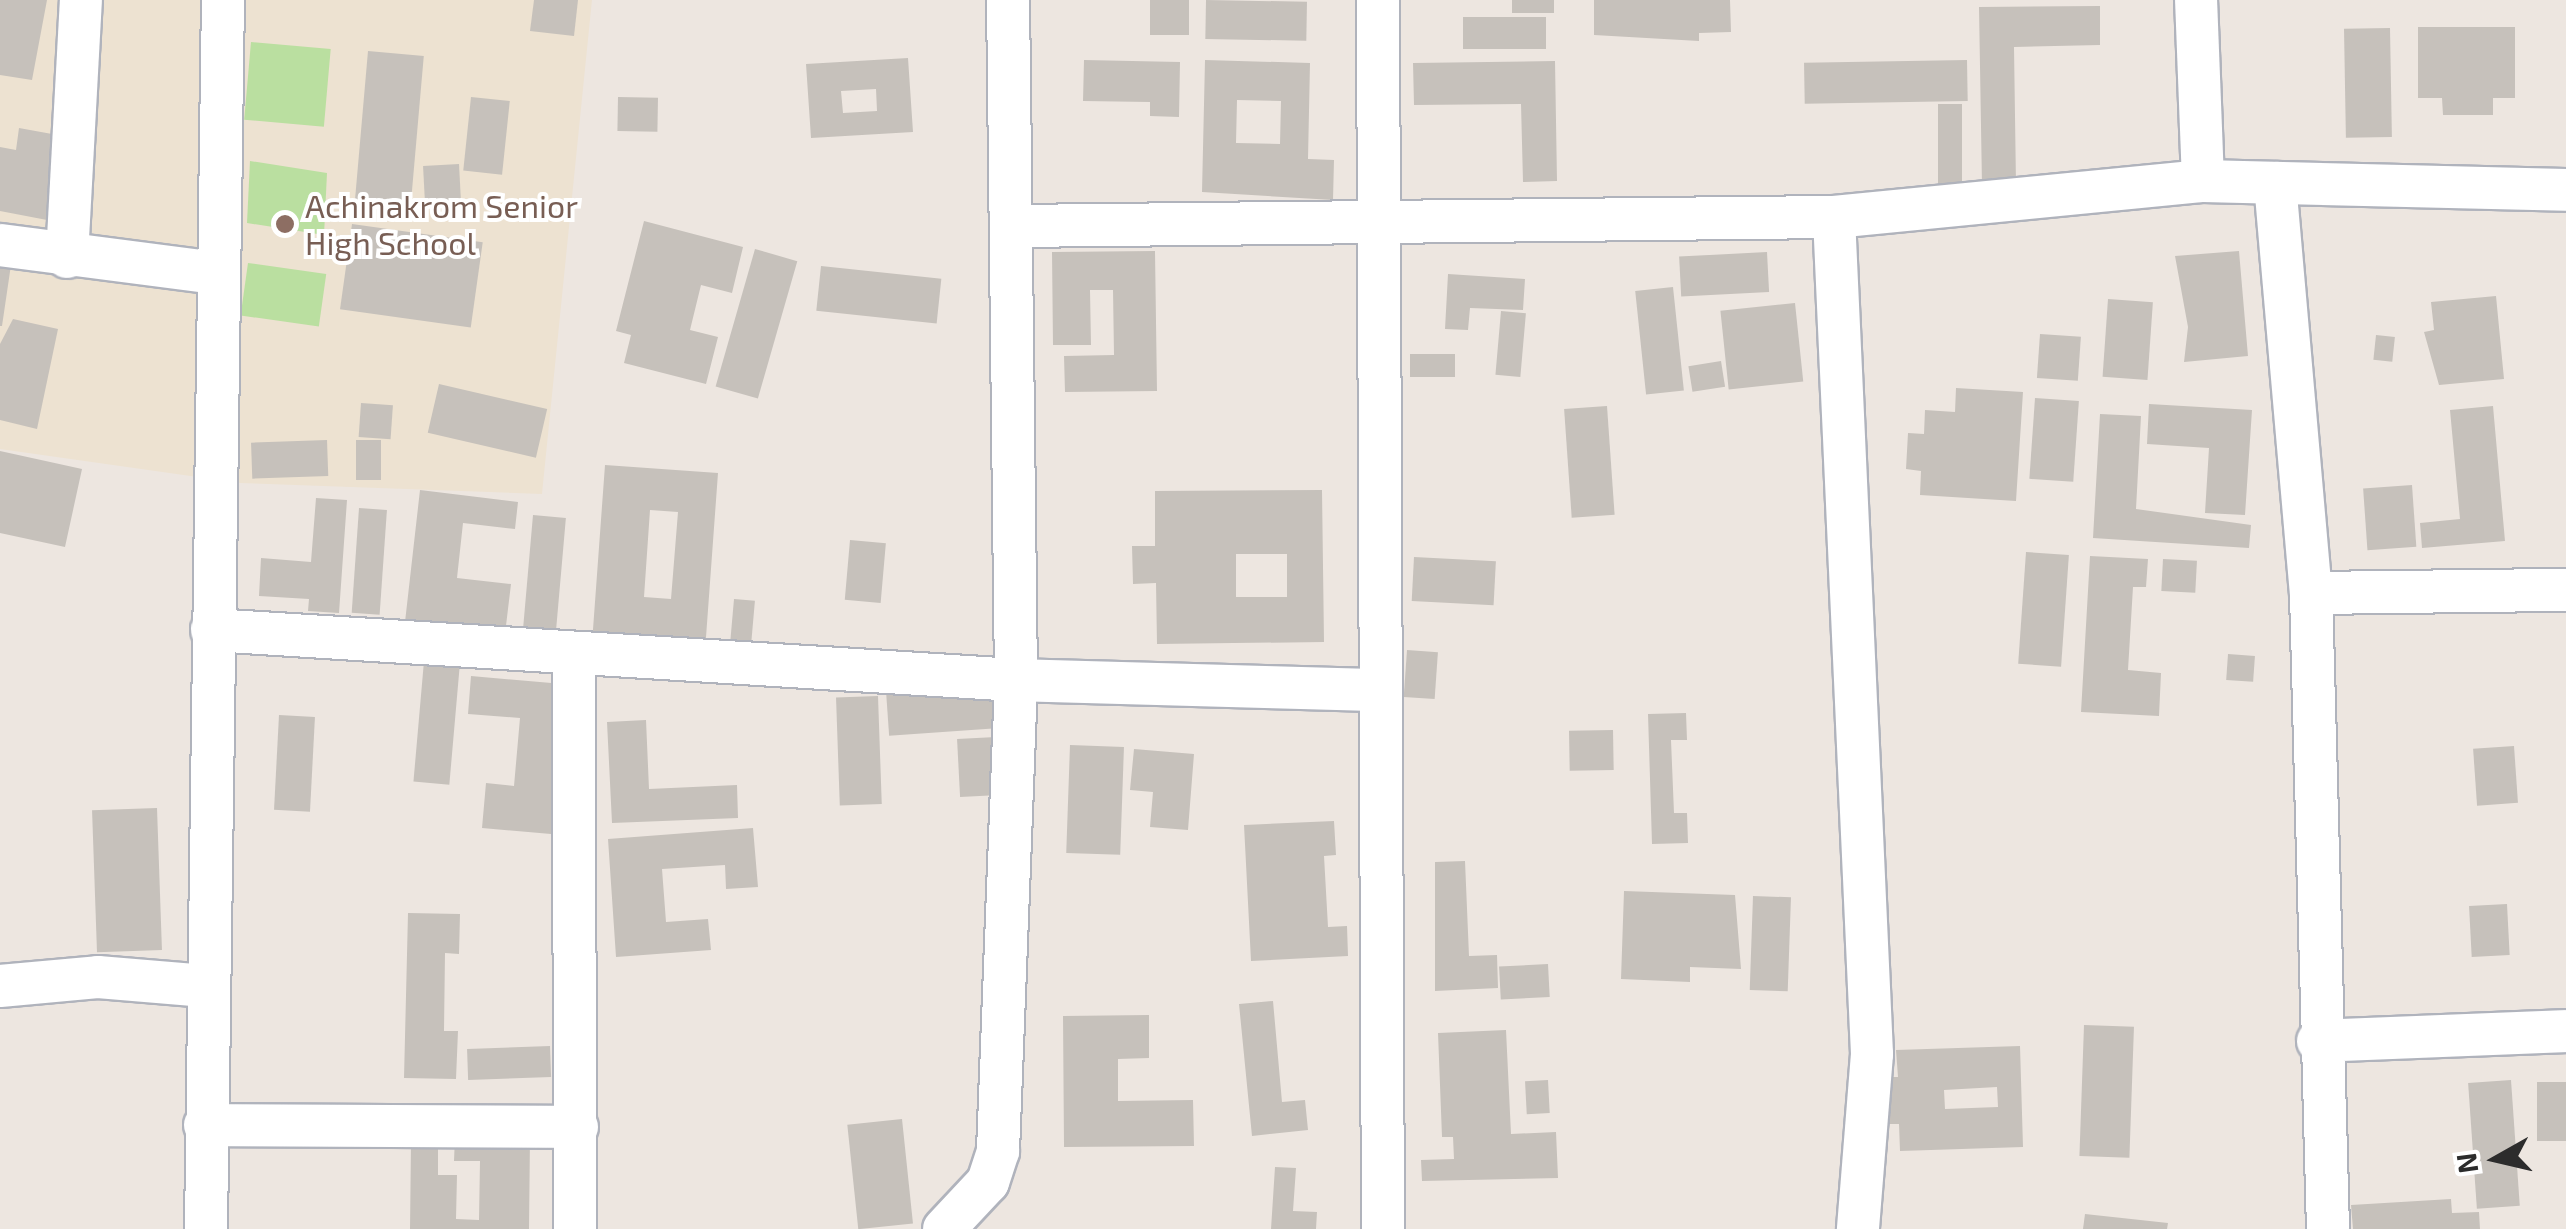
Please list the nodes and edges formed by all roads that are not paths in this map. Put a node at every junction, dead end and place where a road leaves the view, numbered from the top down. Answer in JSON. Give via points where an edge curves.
{"nodes":[{"id":1,"x":81,"y":0,"type":"edge"},
{"id":2,"x":224,"y":0,"type":"edge"},
{"id":3,"x":1008,"y":0,"type":"edge"},
{"id":4,"x":1378,"y":0,"type":"edge"},
{"id":5,"x":2196,"y":0,"type":"edge"},
{"id":6,"x":2203,"y":180,"type":"junction"},
{"id":7,"x":2275,"y":183,"type":"junction"},
{"id":8,"x":2566,"y":190,"type":"edge"},
{"id":9,"x":1834,"y":217,"type":"junction"},
{"id":10,"x":1384,"y":222,"type":"junction"},
{"id":11,"x":1014,"y":226,"type":"junction"},
{"id":12,"x":0,"y":245,"type":"edge"},
{"id":13,"x":67,"y":257,"type":"junction"},
{"id":14,"x":217,"y":273,"type":"junction"},
{"id":15,"x":2566,"y":590,"type":"edge"},
{"id":16,"x":2312,"y":593,"type":"junction"},
{"id":17,"x":212,"y":630,"type":"junction"},
{"id":18,"x":574,"y":659,"type":"junction"},
{"id":19,"x":1016,"y":680,"type":"junction"},
{"id":20,"x":1379,"y":690,"type":"junction"},
{"id":21,"x":0,"y":986,"type":"edge"},
{"id":22,"x":206,"y":986,"type":"junction"},
{"id":23,"x":2566,"y":1031,"type":"edge"},
{"id":24,"x":2318,"y":1041,"type":"junction"},
{"id":25,"x":206,"y":1125,"type":"junction"},
{"id":26,"x":577,"y":1128,"type":"junction"},
{"id":27,"x":206,"y":1229,"type":"edge"},
{"id":28,"x":575,"y":1229,"type":"edge"},
{"id":29,"x":944,"y":1229,"type":"edge"},
{"id":30,"x":1383,"y":1229,"type":"edge"},
{"id":31,"x":1858,"y":1229,"type":"edge"},
{"id":32,"x":2328,"y":1229,"type":"edge"}],
"edges":[{"from":1,"to":13,"type":"street"},
{"from":2,"to":14,"type":"street"},
{"from":3,"to":11,"type":"street"},
{"from":4,"to":10,"type":"street"},
{"from":5,"to":6,"type":"street"},
{"from":6,"to":7,"type":"street"},
{"from":6,"to":9,"type":"street"},
{"from":7,"to":8,"type":"street"},
{"from":7,"to":16,"type":"street"},
{"from":9,"to":10,"type":"street"},
{"from":9,"to":31,"type":"street","via":[[1872,1054]]},
{"from":10,"to":11,"type":"street"},
{"from":10,"to":20,"type":"street"},
{"from":11,"to":19,"type":"street"},
{"from":12,"to":13,"type":"street"},
{"from":13,"to":14,"type":"street"},
{"from":14,"to":17,"type":"street"},
{"from":15,"to":16,"type":"street"},
{"from":16,"to":24,"type":"street"},
{"from":17,"to":18,"type":"street"},
{"from":17,"to":22,"type":"street"},
{"from":18,"to":19,"type":"street"},
{"from":18,"to":26,"type":"street"},
{"from":19,"to":20,"type":"street"},
{"from":19,"to":29,"type":"street","via":[[998,1150],[988,1182]]},
{"from":20,"to":30,"type":"street"},
{"from":21,"to":22,"type":"street","via":[[98,977]]},
{"from":22,"to":25,"type":"street"},
{"from":23,"to":24,"type":"street"},
{"from":24,"to":32,"type":"street"},
{"from":25,"to":26,"type":"street"},
{"from":25,"to":27,"type":"street"},
{"from":26,"to":28,"type":"street"}]}
